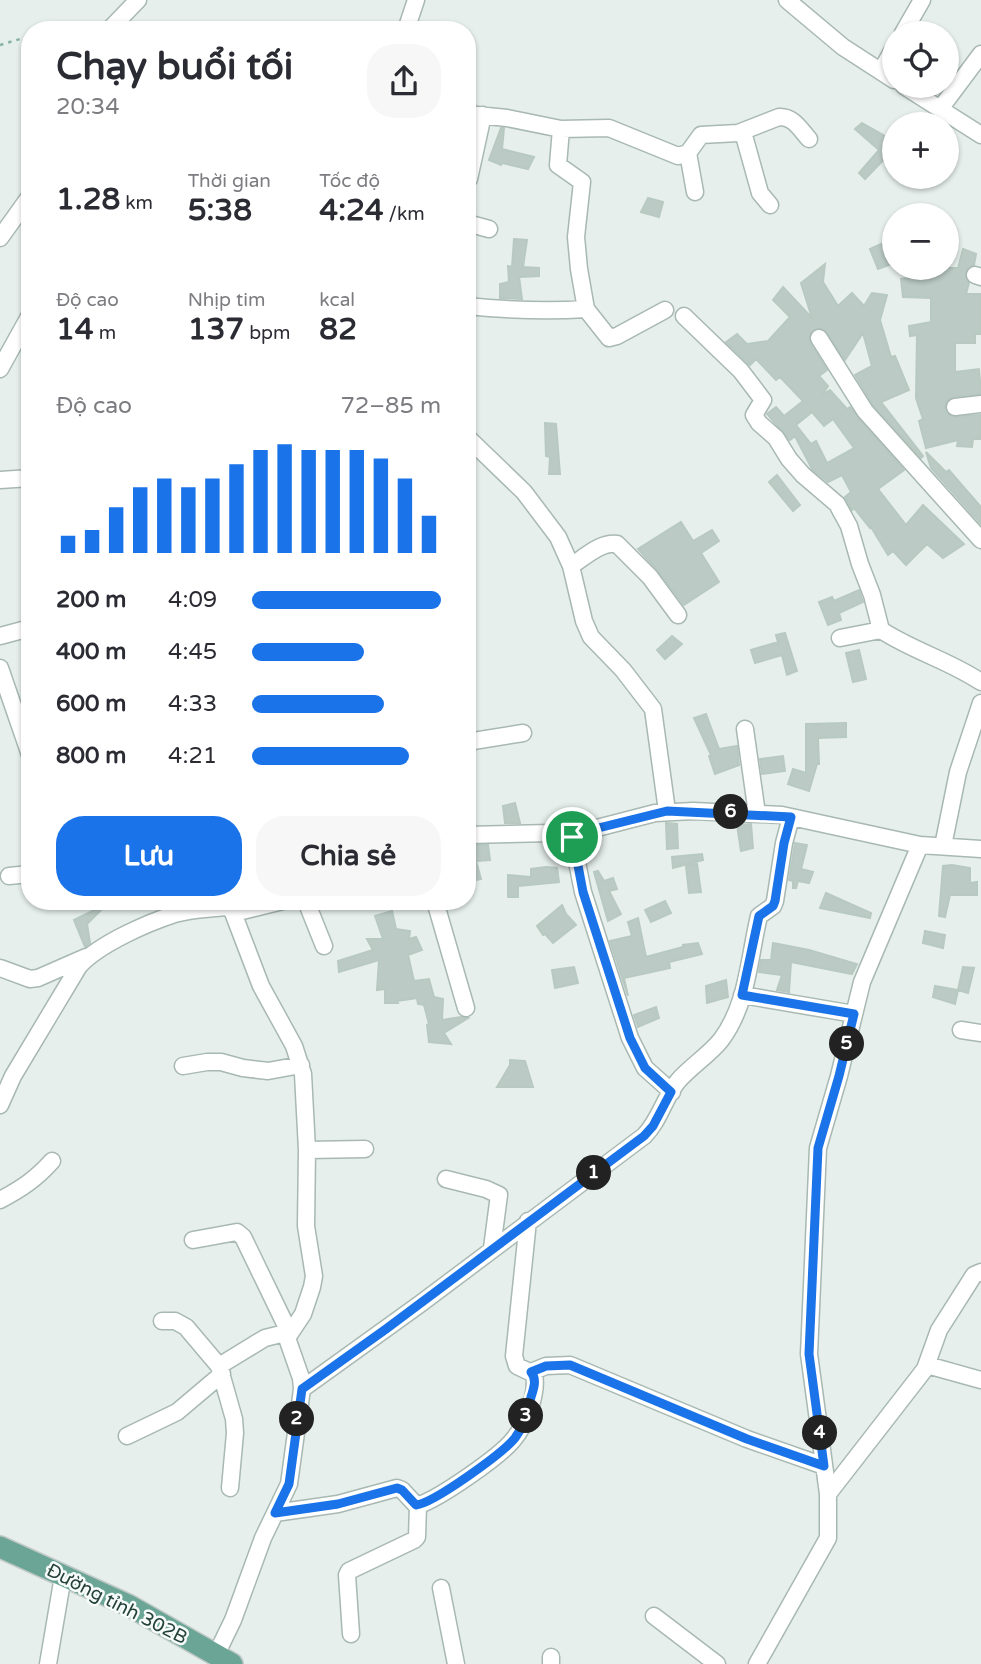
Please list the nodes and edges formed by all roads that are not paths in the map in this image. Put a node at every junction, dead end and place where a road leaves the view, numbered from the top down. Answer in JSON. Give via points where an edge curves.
{"nodes":[{"id":1,"x":138,"y":0,"type":"edge"},
{"id":2,"x":416,"y":0,"type":"edge"},
{"id":3,"x":787,"y":0,"type":"edge"},
{"id":4,"x":922,"y":0,"type":"edge"},
{"id":5,"x":806,"y":6,"type":"edge"},
{"id":6,"x":118,"y":21,"type":"edge"},
{"id":7,"x":410,"y":21,"type":"edge"},
{"id":8,"x":909,"y":21,"type":"edge"},
{"id":9,"x":981,"y":54,"type":"edge"},
{"id":10,"x":882,"y":72,"type":"edge"},
{"id":11,"x":923,"y":98,"type":"edge"},
{"id":12,"x":940,"y":109,"type":"junction"},
{"id":13,"x":476,"y":114,"type":"edge"},
{"id":14,"x":561,"y":129,"type":"junction"},
{"id":15,"x":743,"y":132,"type":"junction"},
{"id":16,"x":981,"y":135,"type":"edge"},
{"id":17,"x":809,"y":139,"type":"dead end"},
{"id":18,"x":688,"y":153,"type":"junction"},
{"id":19,"x":695,"y":192,"type":"dead end"},
{"id":20,"x":770,"y":205,"type":"dead end"},
{"id":21,"x":21,"y":209,"type":"edge"},
{"id":22,"x":476,"y":225,"type":"edge"},
{"id":23,"x":489,"y":229,"type":"dead end"},
{"id":24,"x":0,"y":238,"type":"edge"},
{"id":25,"x":476,"y":307,"type":"edge"},
{"id":26,"x":586,"y":309,"type":"junction"},
{"id":27,"x":665,"y":310,"type":"dead end"},
{"id":28,"x":684,"y":316,"type":"dead end"},
{"id":29,"x":21,"y":332,"type":"edge"},
{"id":30,"x":819,"y":338,"type":"dead end"},
{"id":31,"x":0,"y":369,"type":"edge"},
{"id":32,"x":981,"y":404,"type":"edge"},
{"id":33,"x":955,"y":407,"type":"dead end"},
{"id":34,"x":476,"y":446,"type":"edge"},
{"id":35,"x":21,"y":479,"type":"edge"},
{"id":36,"x":0,"y":480,"type":"edge"},
{"id":37,"x":981,"y":540,"type":"edge"},
{"id":38,"x":571,"y":566,"type":"junction"},
{"id":39,"x":678,"y":615,"type":"dead end"},
{"id":40,"x":21,"y":630,"type":"edge"},
{"id":41,"x":881,"y":630,"type":"junction"},
{"id":42,"x":0,"y":636,"type":"edge"},
{"id":43,"x":840,"y":638,"type":"dead end"},
{"id":44,"x":0,"y":668,"type":"edge"},
{"id":45,"x":981,"y":682,"type":"edge"},
{"id":46,"x":981,"y":703,"type":"edge"},
{"id":47,"x":21,"y":729,"type":"edge"},
{"id":48,"x":745,"y":729,"type":"dead end"},
{"id":49,"x":523,"y":733,"type":"dead end"},
{"id":50,"x":476,"y":741,"type":"edge"},
{"id":51,"x":667,"y":811,"type":"junction"},
{"id":52,"x":757,"y":814,"type":"junction"},
{"id":53,"x":791,"y":817,"type":"junction"},
{"id":54,"x":476,"y":835,"type":"edge"},
{"id":55,"x":570,"y":835,"type":"junction"},
{"id":56,"x":920,"y":845,"type":"junction"},
{"id":57,"x":943,"y":846,"type":"junction"},
{"id":58,"x":981,"y":849,"type":"edge"},
{"id":59,"x":21,"y":875,"type":"edge"},
{"id":60,"x":9,"y":876,"type":"dead end"},
{"id":61,"x":168,"y":910,"type":"edge"},
{"id":62,"x":232,"y":910,"type":"edge"},
{"id":63,"x":246,"y":910,"type":"edge"},
{"id":64,"x":310,"y":910,"type":"edge"},
{"id":65,"x":438,"y":910,"type":"edge"},
{"id":66,"x":234,"y":913,"type":"junction"},
{"id":67,"x":324,"y":946,"type":"dead end"},
{"id":68,"x":89,"y":956,"type":"junction"},
{"id":69,"x":0,"y":968,"type":"edge"},
{"id":70,"x":742,"y":995,"type":"junction"},
{"id":71,"x":466,"y":1008,"type":"dead end"},
{"id":72,"x":854,"y":1014,"type":"junction"},
{"id":73,"x":961,"y":1030,"type":"dead end"},
{"id":74,"x":981,"y":1033,"type":"edge"},
{"id":75,"x":300,"y":1065,"type":"junction"},
{"id":76,"x":183,"y":1066,"type":"dead end"},
{"id":77,"x":671,"y":1092,"type":"junction"},
{"id":78,"x":0,"y":1105,"type":"edge"},
{"id":79,"x":365,"y":1149,"type":"dead end"},
{"id":80,"x":307,"y":1150,"type":"junction"},
{"id":81,"x":51,"y":1161,"type":"dead end"},
{"id":82,"x":446,"y":1179,"type":"dead end"},
{"id":83,"x":0,"y":1200,"type":"edge"},
{"id":84,"x":528,"y":1221,"type":"junction"},
{"id":85,"x":193,"y":1240,"type":"dead end"},
{"id":86,"x":492,"y":1248,"type":"junction"},
{"id":87,"x":981,"y":1272,"type":"edge"},
{"id":88,"x":162,"y":1321,"type":"dead end"},
{"id":89,"x":289,"y":1332,"type":"junction"},
{"id":90,"x":927,"y":1365,"type":"junction"},
{"id":91,"x":221,"y":1370,"type":"junction"},
{"id":92,"x":531,"y":1372,"type":"junction"},
{"id":93,"x":981,"y":1380,"type":"edge"},
{"id":94,"x":302,"y":1389,"type":"junction"},
{"id":95,"x":127,"y":1436,"type":"dead end"},
{"id":96,"x":824,"y":1466,"type":"junction"},
{"id":97,"x":230,"y":1488,"type":"dead end"},
{"id":98,"x":828,"y":1494,"type":"junction"},
{"id":99,"x":418,"y":1505,"type":"junction"},
{"id":100,"x":275,"y":1513,"type":"junction"},
{"id":101,"x":0,"y":1547,"type":"edge"},
{"id":102,"x":63,"y":1576,"type":"junction"},
{"id":103,"x":441,"y":1588,"type":"dead end"},
{"id":104,"x":654,"y":1616,"type":"dead end"},
{"id":105,"x":351,"y":1634,"type":"dead end"},
{"id":106,"x":224,"y":1660,"type":"edge"},
{"id":107,"x":48,"y":1664,"type":"edge"},
{"id":108,"x":456,"y":1664,"type":"edge"},
{"id":109,"x":718,"y":1664,"type":"edge"},
{"id":110,"x":757,"y":1664,"type":"edge"}],
"edges":[{"from":1,"to":6,"type":"street"},
{"from":2,"to":7,"type":"street"},
{"from":3,"to":5,"type":"street"},
{"from":4,"to":8,"type":"street"},
{"from":5,"to":10,"type":"street","via":[[842,47]]},
{"from":9,"to":12,"type":"street"},
{"from":11,"to":12,"type":"street"},
{"from":12,"to":16,"type":"street"},
{"from":13,"to":14,"type":"street"},
{"from":14,"to":18,"type":"street","via":[[610,128],[673,155]]},
{"from":14,"to":26,"type":"street","via":[[558,165],[582,182],[576,237]]},
{"from":15,"to":17,"type":"street","via":[[785,117]]},
{"from":15,"to":18,"type":"street","via":[[701,135]]},
{"from":15,"to":20,"type":"street","via":[[760,193]]},
{"from":18,"to":19,"type":"street"},
{"from":21,"to":24,"type":"street"},
{"from":22,"to":23,"type":"street"},
{"from":25,"to":26,"type":"street"},
{"from":26,"to":27,"type":"street","via":[[609,338]]},
{"from":28,"to":41,"type":"street","via":[[741,371],[763,400],[754,415],[759,423],[803,475],[837,504],[849,526]]},
{"from":29,"to":31,"type":"street"},
{"from":30,"to":37,"type":"street","via":[[865,411]]},
{"from":32,"to":33,"type":"street"},
{"from":34,"to":38,"type":"street","via":[[524,492],[558,537]]},
{"from":35,"to":36,"type":"street"},
{"from":38,"to":39,"type":"street","via":[[601,547],[617,544],[650,577]]},
{"from":38,"to":51,"type":"street","via":[[591,637],[653,709]]},
{"from":40,"to":42,"type":"street"},
{"from":41,"to":43,"type":"street"},
{"from":41,"to":45,"type":"street"},
{"from":44,"to":47,"type":"street"},
{"from":46,"to":57,"type":"street","via":[[958,772]]},
{"from":48,"to":52,"type":"street"},
{"from":49,"to":50,"type":"street"},
{"from":51,"to":52,"type":"street"},
{"from":51,"to":55,"type":"street"},
{"from":52,"to":53,"type":"street"},
{"from":53,"to":56,"type":"street"},
{"from":53,"to":70,"type":"street","via":[[775,901],[759,916]]},
{"from":54,"to":55,"type":"street"},
{"from":55,"to":77,"type":"street","via":[[583,892],[630,1038],[645,1068]]},
{"from":56,"to":57,"type":"street"},
{"from":56,"to":72,"type":"street","via":[[862,982]]},
{"from":57,"to":58,"type":"street"},
{"from":59,"to":60,"type":"street"},
{"from":61,"to":68,"type":"street"},
{"from":62,"to":66,"type":"street"},
{"from":63,"to":66,"type":"street"},
{"from":64,"to":67,"type":"street"},
{"from":65,"to":71,"type":"street"},
{"from":66,"to":75,"type":"street","via":[[261,986]]},
{"from":68,"to":69,"type":"street","via":[[38,978]]},
{"from":68,"to":78,"type":"street","via":[[25,1055]]},
{"from":70,"to":72,"type":"street"},
{"from":70,"to":77,"type":"street","via":[[719,1043]]},
{"from":72,"to":96,"type":"street","via":[[818,1148],[809,1354]]},
{"from":73,"to":74,"type":"street"},
{"from":75,"to":76,"type":"street","via":[[268,1071],[221,1062]]},
{"from":75,"to":80,"type":"street"},
{"from":77,"to":84,"type":"street","via":[[644,1136]]},
{"from":79,"to":80,"type":"street"},
{"from":80,"to":89,"type":"street","via":[[306,1226],[312,1287],[303,1314]]},
{"from":81,"to":83,"type":"street","via":[[22,1189]]},
{"from":82,"to":86,"type":"street","via":[[499,1195]]},
{"from":84,"to":86,"type":"street"},
{"from":84,"to":92,"type":"street","via":[[514,1356],[517,1366]]},
{"from":85,"to":89,"type":"street","via":[[237,1232],[243,1237]]},
{"from":86,"to":94,"type":"street"},
{"from":87,"to":90,"type":"street","via":[[974,1275],[939,1330]]},
{"from":88,"to":91,"type":"street","via":[[187,1327]]},
{"from":89,"to":91,"type":"street","via":[[265,1338]]},
{"from":89,"to":94,"type":"street","via":[[288,1344]]},
{"from":90,"to":93,"type":"street"},
{"from":90,"to":98,"type":"street"},
{"from":91,"to":95,"type":"street","via":[[177,1412]]},
{"from":91,"to":97,"type":"street","via":[[235,1426]]},
{"from":92,"to":96,"type":"street","via":[[570,1365]]},
{"from":92,"to":99,"type":"street","via":[[535,1383],[528,1412],[513,1440]]},
{"from":94,"to":100,"type":"street","via":[[289,1484]]},
{"from":96,"to":98,"type":"street"},
{"from":98,"to":110,"type":"street","via":[[828,1538]]},
{"from":99,"to":100,"type":"street","via":[[397,1488],[338,1504]]},
{"from":99,"to":105,"type":"street","via":[[414,1540],[349,1571]]},
{"from":100,"to":106,"type":"street","via":[[233,1620]]},
{"from":101,"to":102,"type":"main road","name":"Đường tỉnh 302B"},
{"from":102,"to":106,"type":"main road","name":"Đường tỉnh 302B","via":[[128,1605]]},
{"from":102,"to":107,"type":"street"},
{"from":103,"to":108,"type":"street"},
{"from":104,"to":109,"type":"street"}]}
